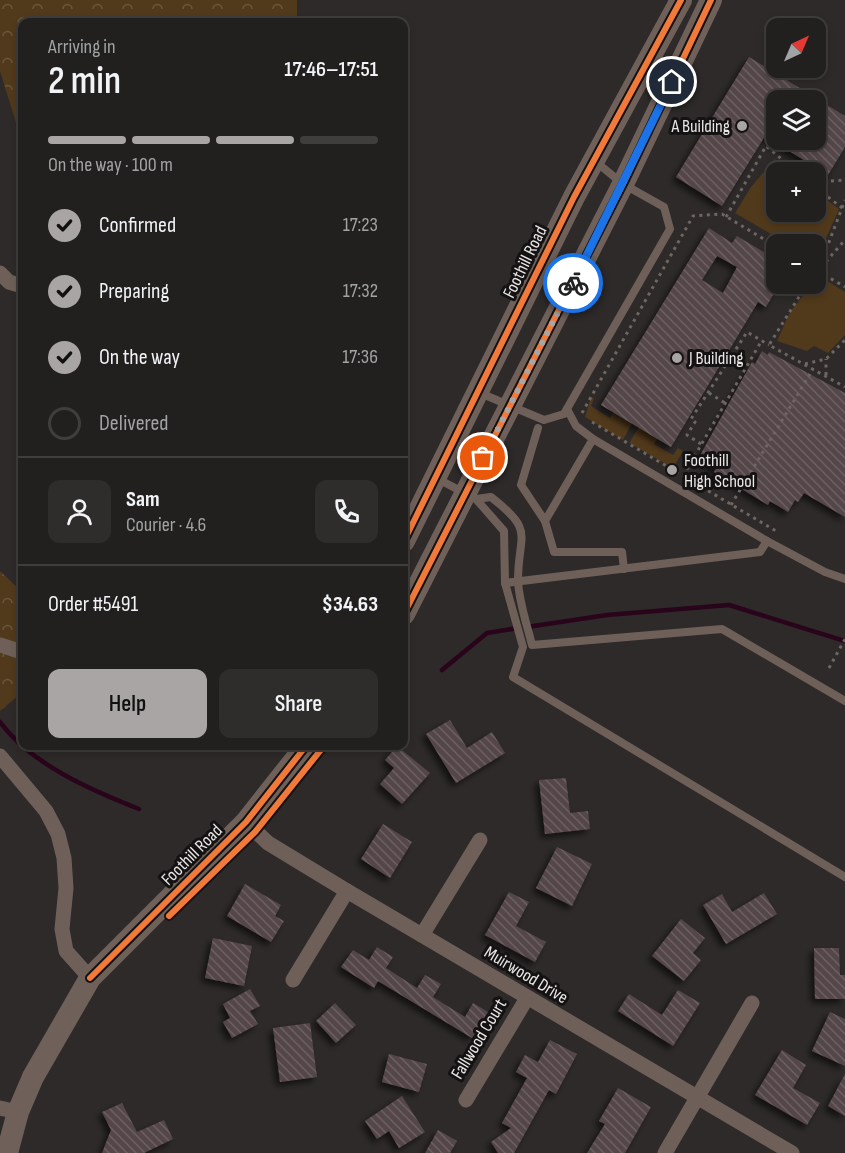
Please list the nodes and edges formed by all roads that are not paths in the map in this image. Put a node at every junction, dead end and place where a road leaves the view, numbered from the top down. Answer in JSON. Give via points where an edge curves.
{"nodes":[{"id":1,"x":681,"y":0,"type":"edge"},
{"id":2,"x":711,"y":0,"type":"edge"},
{"id":3,"x":593,"y":159,"type":"junction"},
{"id":4,"x":623,"y":184,"type":"junction"},
{"id":5,"x":0,"y":273,"type":"edge"},
{"id":6,"x":18,"y":285,"type":"edge"},
{"id":7,"x":479,"y":392,"type":"junction"},
{"id":8,"x":510,"y":406,"type":"junction"},
{"id":9,"x":567,"y":409,"type":"junction"},
{"id":10,"x":538,"y":428,"type":"dead end"},
{"id":11,"x":593,"y":439,"type":"junction"},
{"id":12,"x":436,"y":478,"type":"junction"},
{"id":13,"x":471,"y":496,"type":"junction"},
{"id":14,"x":545,"y":521,"type":"junction"},
{"id":15,"x":408,"y":533,"type":"edge"},
{"id":16,"x":767,"y":541,"type":"junction"},
{"id":17,"x":624,"y":569,"type":"junction"},
{"id":18,"x":845,"y":579,"type":"edge"},
{"id":19,"x":505,"y":583,"type":"junction"},
{"id":20,"x":518,"y":583,"type":"junction"},
{"id":21,"x":408,"y":607,"type":"edge"},
{"id":22,"x":0,"y":645,"type":"edge"},
{"id":23,"x":18,"y":651,"type":"edge"},
{"id":24,"x":845,"y":701,"type":"edge"},
{"id":25,"x":303,"y":750,"type":"edge"},
{"id":26,"x":320,"y":750,"type":"edge"},
{"id":27,"x":0,"y":756,"type":"edge"},
{"id":28,"x":250,"y":827,"type":"junction"},
{"id":29,"x":480,"y":840,"type":"dead end"},
{"id":30,"x":845,"y":877,"type":"edge"},
{"id":31,"x":347,"y":891,"type":"junction"},
{"id":32,"x":422,"y":935,"type":"junction"},
{"id":33,"x":90,"y":978,"type":"junction"},
{"id":34,"x":293,"y":980,"type":"dead end"},
{"id":35,"x":526,"y":998,"type":"junction"},
{"id":36,"x":752,"y":1003,"type":"dead end"},
{"id":37,"x":698,"y":1098,"type":"junction"},
{"id":38,"x":466,"y":1101,"type":"dead end"},
{"id":39,"x":9,"y":1110,"type":"edge"},
{"id":40,"x":8,"y":1153,"type":"edge"},
{"id":41,"x":664,"y":1153,"type":"edge"},
{"id":42,"x":792,"y":1153,"type":"edge"}],
"edges":[{"from":1,"to":3,"type":"main road","name":"Foothill Road"},
{"from":2,"to":4,"type":"main road"},
{"from":3,"to":4,"type":"lane"},
{"from":3,"to":7,"type":"main road","name":"Foothill Road"},
{"from":4,"to":8,"type":"main road"},
{"from":4,"to":9,"type":"lane","via":[[664,207],[670,229]]},
{"from":5,"to":6,"type":"street"},
{"from":7,"to":8,"type":"lane"},
{"from":7,"to":12,"type":"main road","name":"Foothill Road"},
{"from":8,"to":9,"type":"lane","via":[[544,420],[564,414]]},
{"from":8,"to":13,"type":"main road"},
{"from":9,"to":11,"type":"lane","via":[[576,426]]},
{"from":10,"to":14,"type":"lane","via":[[521,485]]},
{"from":11,"to":14,"type":"lane"},
{"from":11,"to":16,"type":"lane"},
{"from":12,"to":13,"type":"lane"},
{"from":12,"to":15,"type":"main road","name":"Foothill Road"},
{"from":13,"to":19,"type":"lane","via":[[504,531]]},
{"from":13,"to":20,"type":"lane","via":[[491,497],[520,524],[523,537]]},
{"from":13,"to":21,"type":"main road"},
{"from":14,"to":17,"type":"lane","via":[[554,552],[622,552]]},
{"from":16,"to":17,"type":"lane","via":[[760,552]]},
{"from":16,"to":18,"type":"lane"},
{"from":17,"to":20,"type":"lane"},
{"from":19,"to":20,"type":"lane"},
{"from":19,"to":30,"type":"lane","via":[[523,647],[513,677]]},
{"from":20,"to":24,"type":"lane","via":[[532,645],[722,629]]},
{"from":22,"to":23,"type":"street"},
{"from":25,"to":28,"type":"main road","name":"Foothill Road"},
{"from":26,"to":28,"type":"main road","name":"Foothill Road"},
{"from":27,"to":33,"type":"street","via":[[46,811],[58,834],[64,858],[62,929],[66,951]]},
{"from":28,"to":31,"type":"street","name":"Muirwood Drive"},
{"from":28,"to":33,"type":"main road","name":"Foothill Road"},
{"from":28,"to":39,"type":"main road","name":"Foothill Road","via":[[80,1011]]},
{"from":29,"to":32,"type":"street"},
{"from":31,"to":32,"type":"street","name":"Muirwood Drive"},
{"from":31,"to":34,"type":"street"},
{"from":32,"to":35,"type":"street","name":"Muirwood Drive"},
{"from":33,"to":39,"type":"main road","name":"Foothill Road","via":[[33,1077]]},
{"from":35,"to":37,"type":"street","name":"Muirwood Drive"},
{"from":35,"to":38,"type":"street","name":"Fallwood Court"},
{"from":36,"to":37,"type":"street"},
{"from":37,"to":41,"type":"street"},
{"from":37,"to":42,"type":"street","name":"Muirwood Drive"},
{"from":39,"to":40,"type":"main road","name":"Foothill Road"}]}
